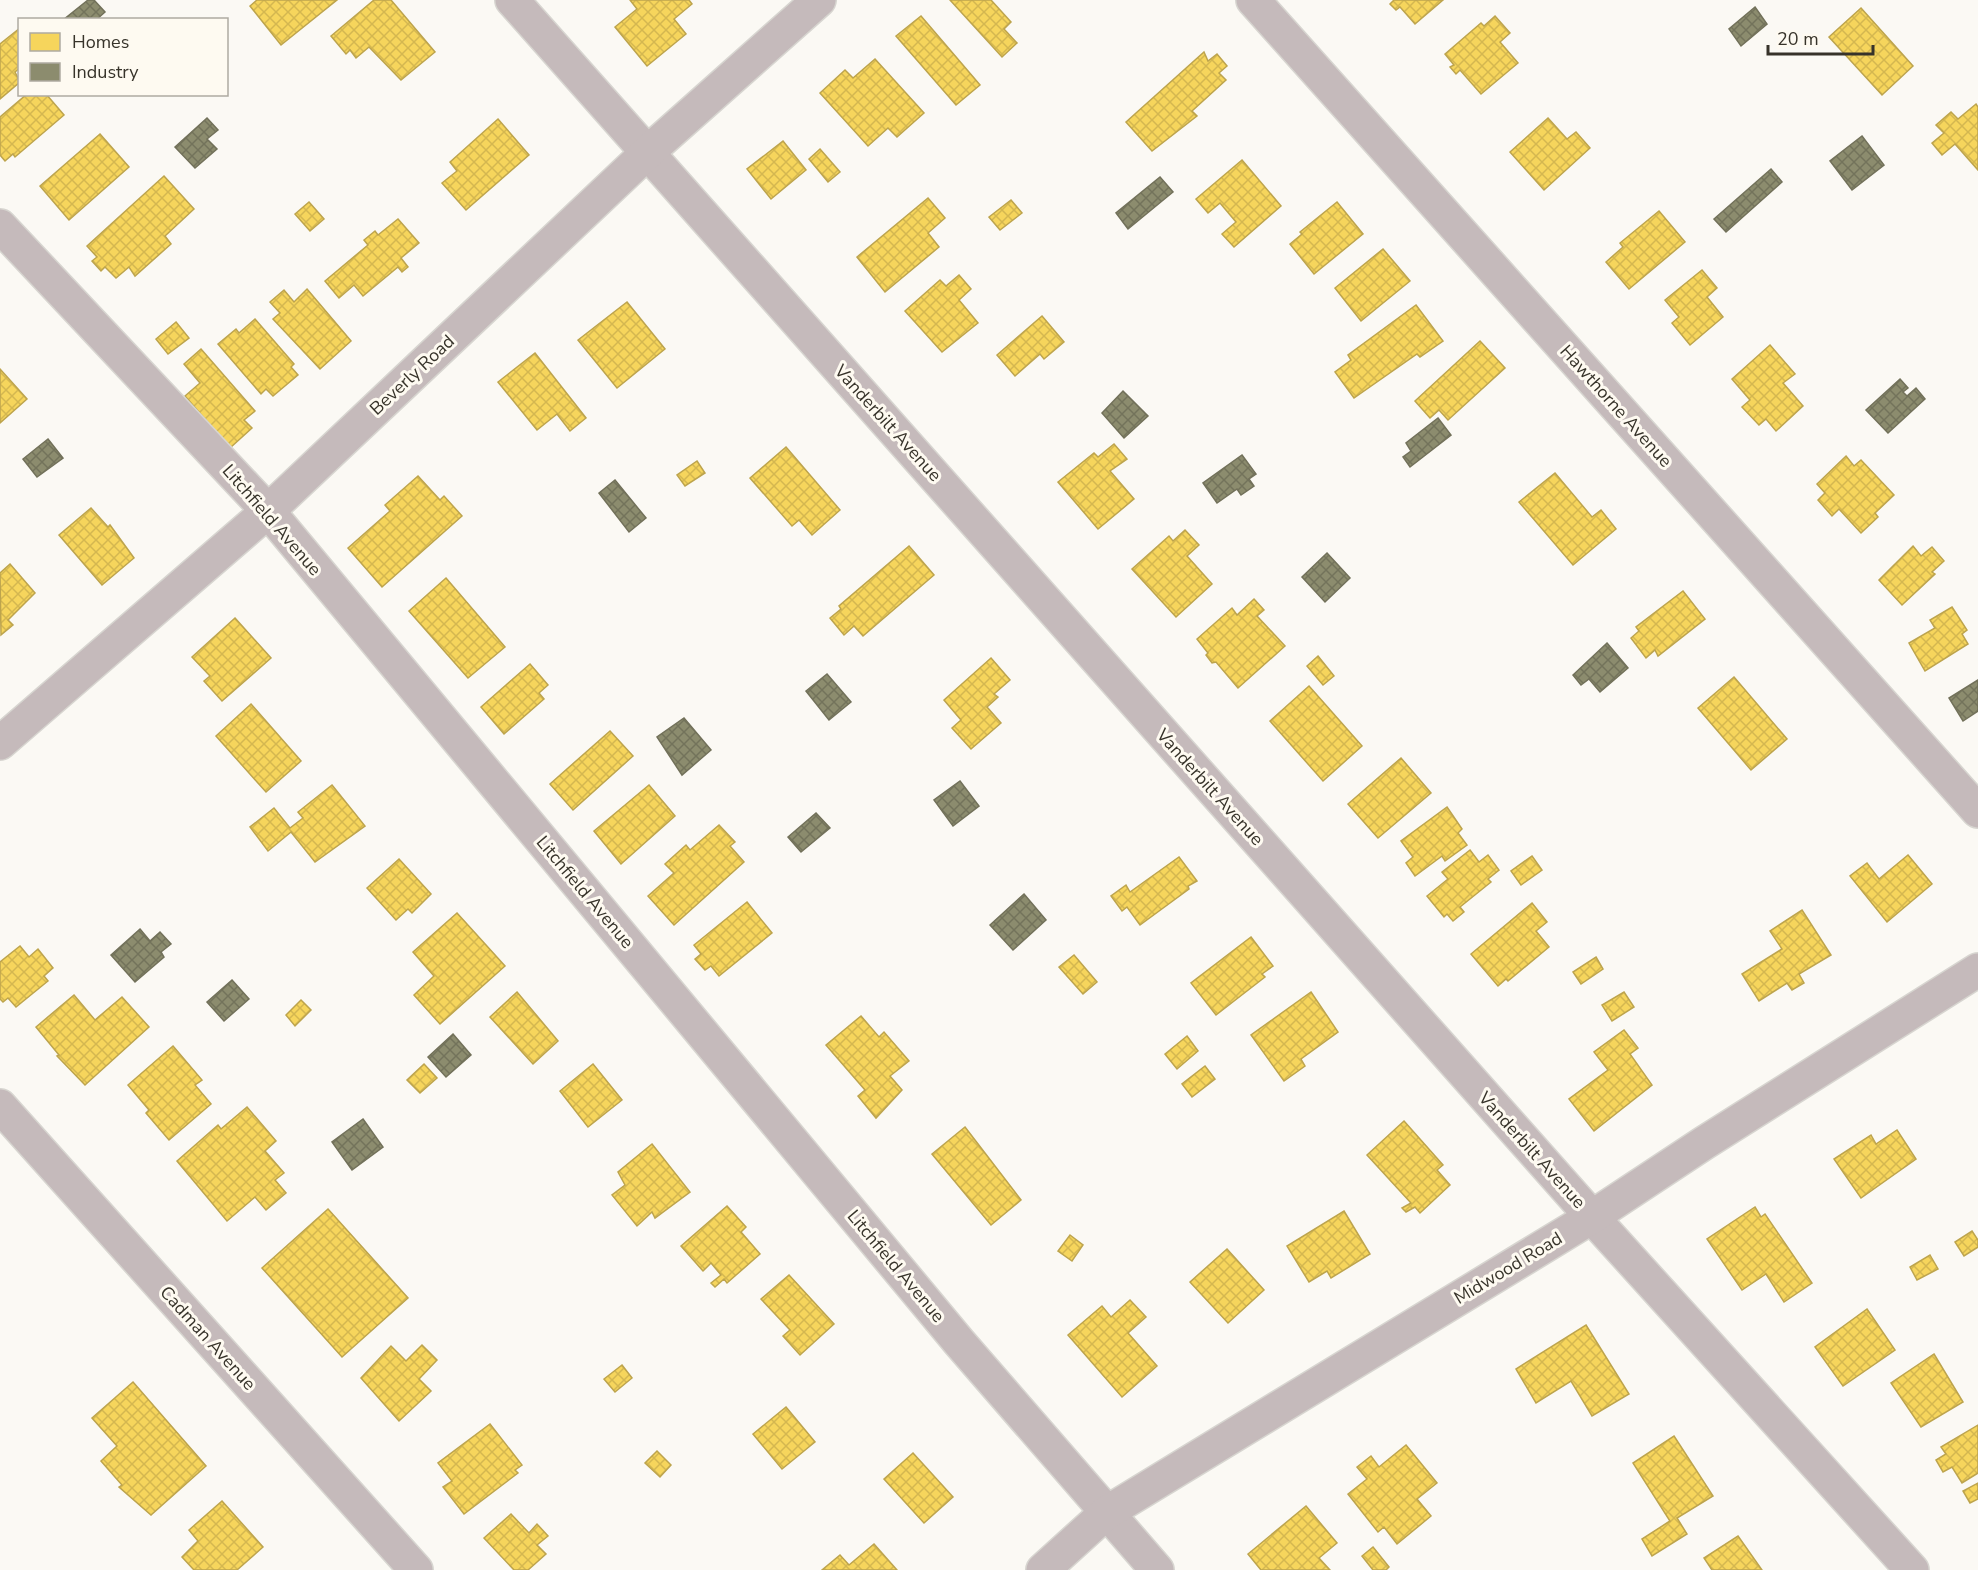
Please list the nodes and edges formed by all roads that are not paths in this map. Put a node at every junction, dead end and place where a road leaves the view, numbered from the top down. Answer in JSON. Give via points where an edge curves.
{"nodes":[{"id":1,"x":512,"y":0,"type":"edge"},
{"id":2,"x":819,"y":0,"type":"edge"},
{"id":3,"x":1254,"y":0,"type":"edge"},
{"id":4,"x":648,"y":152,"type":"junction"},
{"id":5,"x":0,"y":226,"type":"edge"},
{"id":6,"x":268,"y":512,"type":"junction"},
{"id":7,"x":0,"y":743,"type":"edge"},
{"id":8,"x":1978,"y":811,"type":"edge"},
{"id":9,"x":1978,"y":970,"type":"edge"},
{"id":10,"x":0,"y":1106,"type":"edge"},
{"id":11,"x":1592,"y":1217,"type":"junction"},
{"id":12,"x":1106,"y":1513,"type":"junction"},
{"id":13,"x":416,"y":1570,"type":"edge"},
{"id":14,"x":1043,"y":1570,"type":"edge"},
{"id":15,"x":1157,"y":1570,"type":"edge"},
{"id":16,"x":1912,"y":1570,"type":"edge"}],
"edges":[{"from":1,"to":4,"type":"street","name":"Vanderbilt Avenue"},
{"from":2,"to":4,"type":"street","name":"Beverly Road"},
{"from":3,"to":8,"type":"street","name":"Hawthorne Avenue"},
{"from":4,"to":6,"type":"street","name":"Beverly Road"},
{"from":4,"to":11,"type":"street","name":"Vanderbilt Avenue"},
{"from":5,"to":6,"type":"street","name":"Litchfield Avenue"},
{"from":6,"to":7,"type":"street","name":"Beverly Road"},
{"from":6,"to":12,"type":"street","name":"Litchfield Avenue"},
{"from":9,"to":11,"type":"street","name":"Midwood Road"},
{"from":10,"to":13,"type":"street","name":"Cadman Avenue"},
{"from":11,"to":12,"type":"street","name":"Midwood Road"},
{"from":11,"to":16,"type":"street","name":"Vanderbilt Avenue"},
{"from":12,"to":14,"type":"street","name":"Midwood Road"},
{"from":12,"to":15,"type":"street","name":"Litchfield Avenue"}]}
